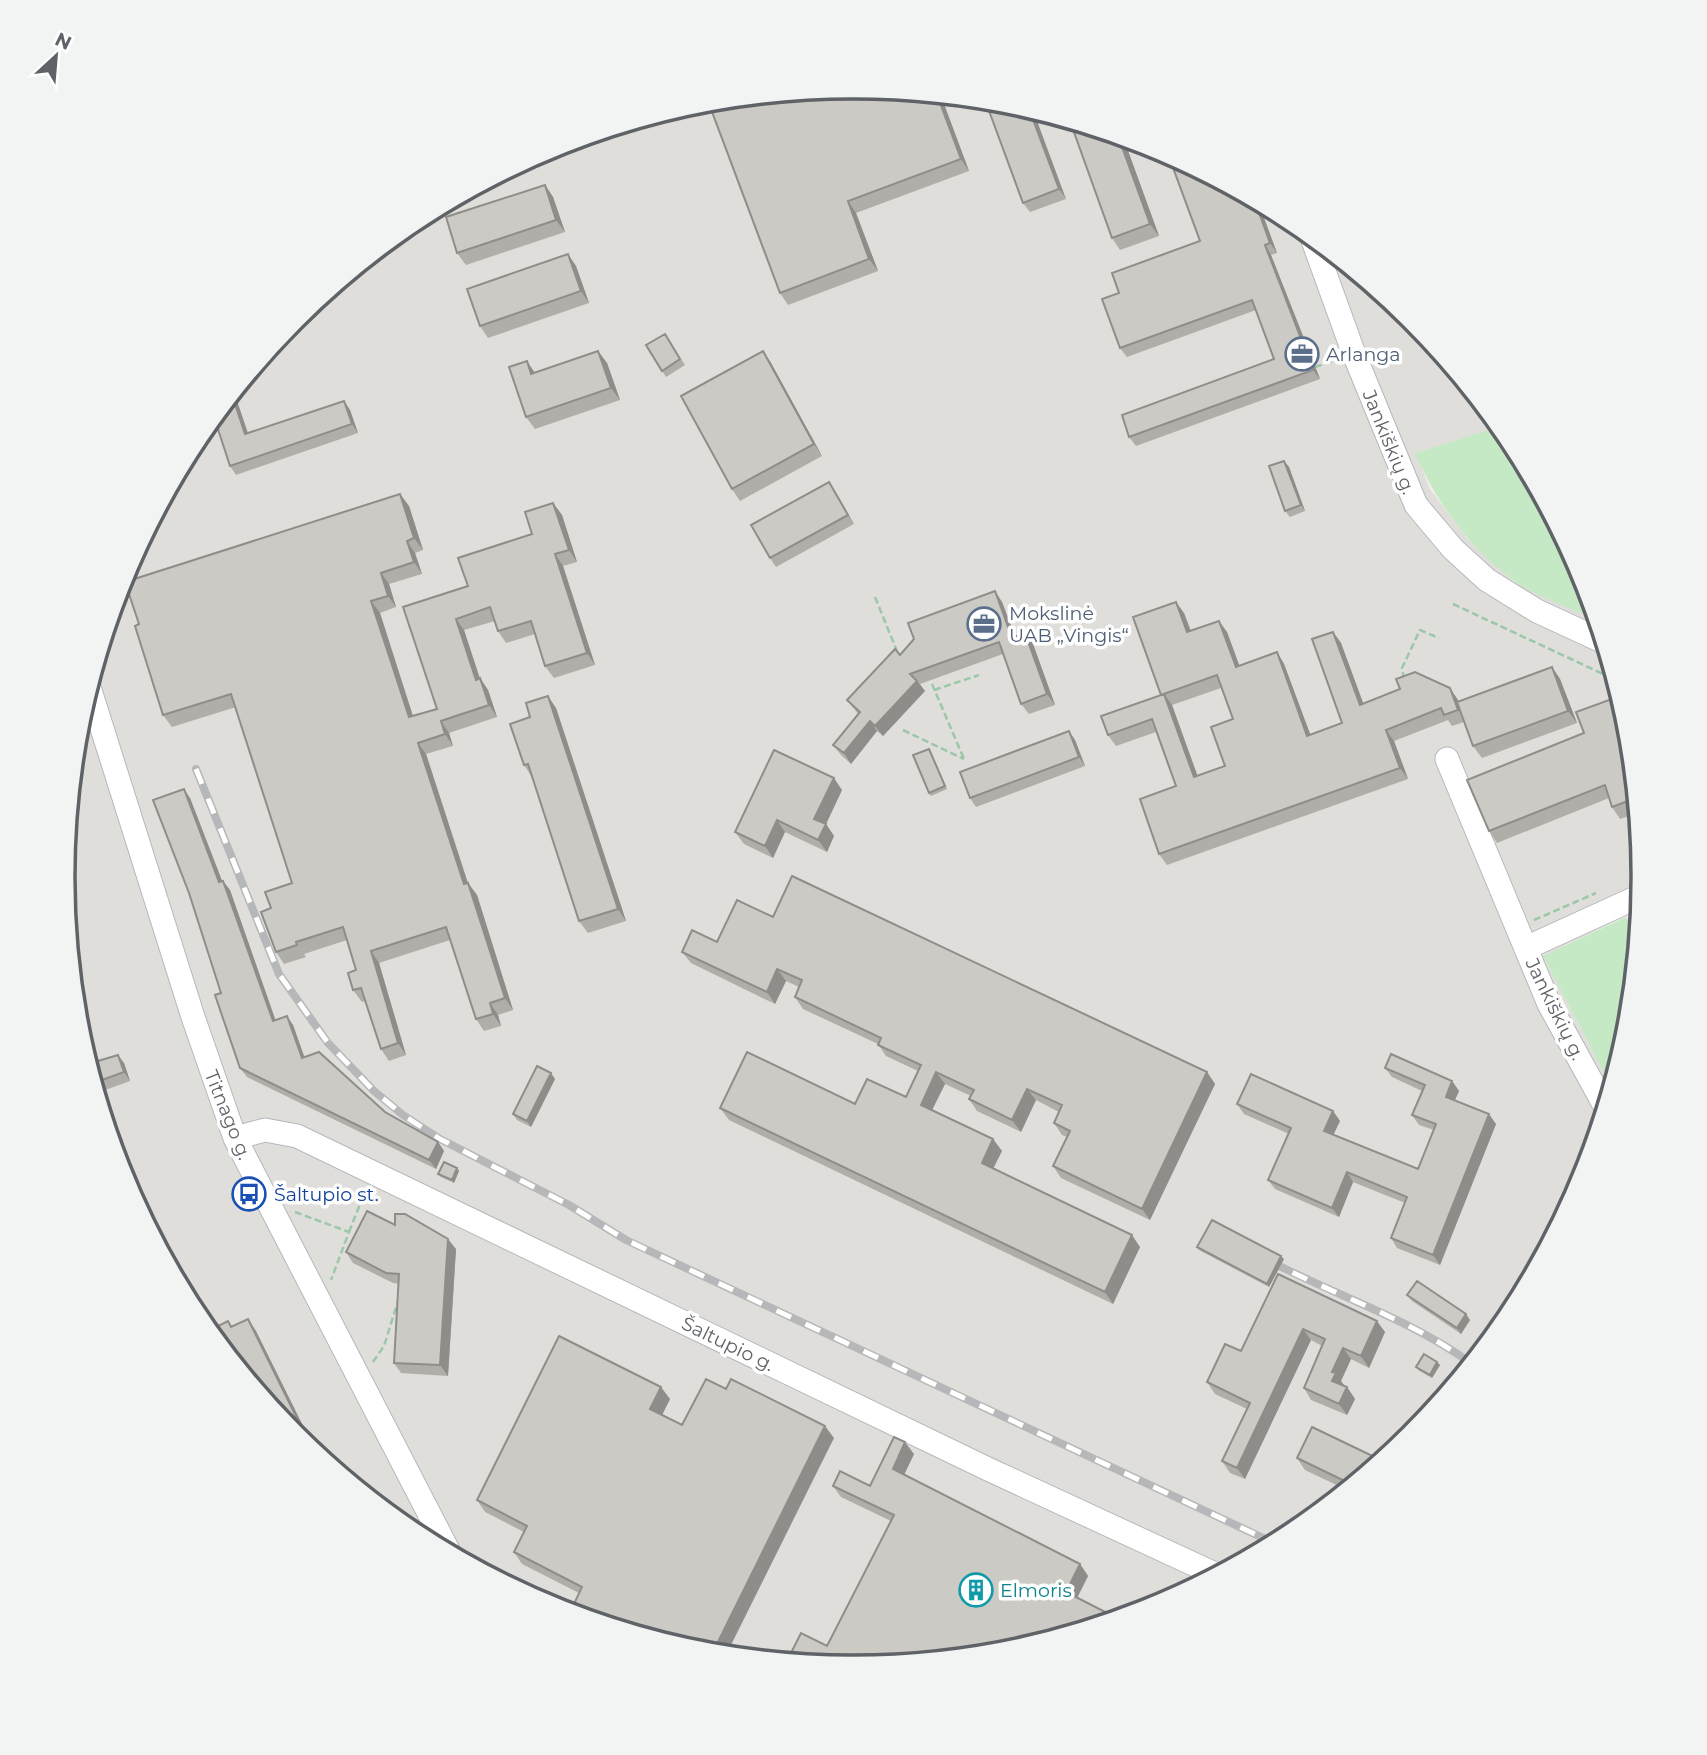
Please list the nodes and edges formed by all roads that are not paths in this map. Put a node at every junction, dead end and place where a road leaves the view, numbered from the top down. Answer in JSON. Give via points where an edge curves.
{"nodes":[{"id":1,"x":1318,"y":253,"type":"edge"},
{"id":2,"x":1593,"y":637,"type":"edge"},
{"id":3,"x":95,"y":706,"type":"edge"},
{"id":4,"x":1447,"y":760,"type":"dead end"},
{"id":5,"x":1631,"y":899,"type":"edge"},
{"id":6,"x":1521,"y":938,"type":"junction"},
{"id":7,"x":1600,"y":1096,"type":"edge"},
{"id":8,"x":235,"y":1138,"type":"junction"},
{"id":9,"x":441,"y":1537,"type":"edge"},
{"id":10,"x":1207,"y":1570,"type":"edge"}],
"edges":[{"from":1,"to":2,"type":"street","name":"Jankiškių g.","via":[[1416,506],[1487,580],[1537,611]]},
{"from":3,"to":8,"type":"street","name":"Titnago g."},
{"from":4,"to":6,"type":"street","name":"Jankiškių g."},
{"from":5,"to":6,"type":"street","name":"Jankiškių g."},
{"from":6,"to":7,"type":"street","name":"Jankiškių g.","via":[[1549,1004]]},
{"from":8,"to":9,"type":"street","name":"Titnago g."},
{"from":8,"to":10,"type":"street","name":"Šaltupio g.","via":[[265,1130],[297,1136]]}]}
